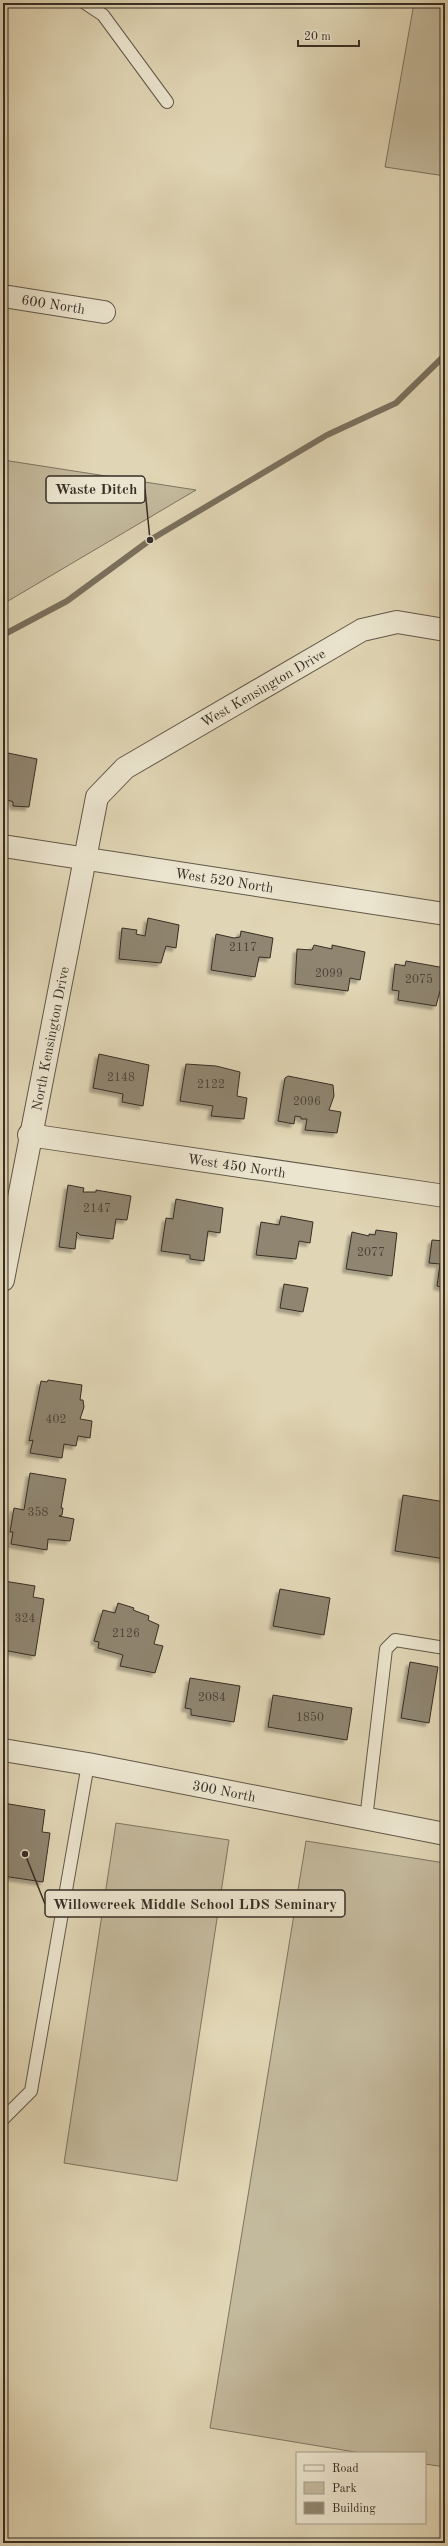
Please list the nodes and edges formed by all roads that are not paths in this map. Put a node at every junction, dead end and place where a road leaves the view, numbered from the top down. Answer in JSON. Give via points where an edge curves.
{"nodes":[{"id":1,"x":84,"y":3,"type":"edge"},
{"id":2,"x":167,"y":102,"type":"dead end"},
{"id":3,"x":3,"y":296,"type":"edge"},
{"id":4,"x":104,"y":312,"type":"dead end"},
{"id":5,"x":445,"y":630,"type":"edge"},
{"id":6,"x":96,"y":796,"type":"joint"},
{"id":7,"x":3,"y":846,"type":"edge"},
{"id":8,"x":83,"y":859,"type":"junction"},
{"id":9,"x":445,"y":914,"type":"edge"},
{"id":10,"x":30,"y":1135,"type":"junction"},
{"id":11,"x":445,"y":1196,"type":"edge"},
{"id":12,"x":3,"y":1280,"type":"edge"},
{"id":13,"x":445,"y":1648,"type":"edge"},
{"id":14,"x":3,"y":1750,"type":"edge"},
{"id":15,"x":88,"y":1764,"type":"junction"},
{"id":16,"x":366,"y":1819,"type":"junction"},
{"id":17,"x":445,"y":1834,"type":"edge"},
{"id":18,"x":3,"y":2119,"type":"edge"}],
"edges":[{"from":1,"to":2,"type":"lane","via":[[103,15]]},
{"from":3,"to":4,"type":"street","name":"600 North"},
{"from":5,"to":6,"type":"street","name":"West Kensington Drive","via":[[397,622],[362,630],[125,768]]},
{"from":6,"to":8,"type":"street","name":"North Kensington Drive"},
{"from":7,"to":8,"type":"street","name":"West 520 North"},
{"from":8,"to":9,"type":"street","name":"West 520 North"},
{"from":8,"to":10,"type":"street","name":"North Kensington Drive"},
{"from":10,"to":11,"type":"street","name":"West 450 North"},
{"from":10,"to":12,"type":"street","name":"North Kensington Drive"},
{"from":13,"to":16,"type":"lane","via":[[396,1640],[386,1649]]},
{"from":14,"to":15,"type":"street","name":"300 North"},
{"from":15,"to":16,"type":"street","name":"300 North"},
{"from":15,"to":18,"type":"lane","via":[[31,2091]]},
{"from":16,"to":17,"type":"street","name":"300 North"}]}
